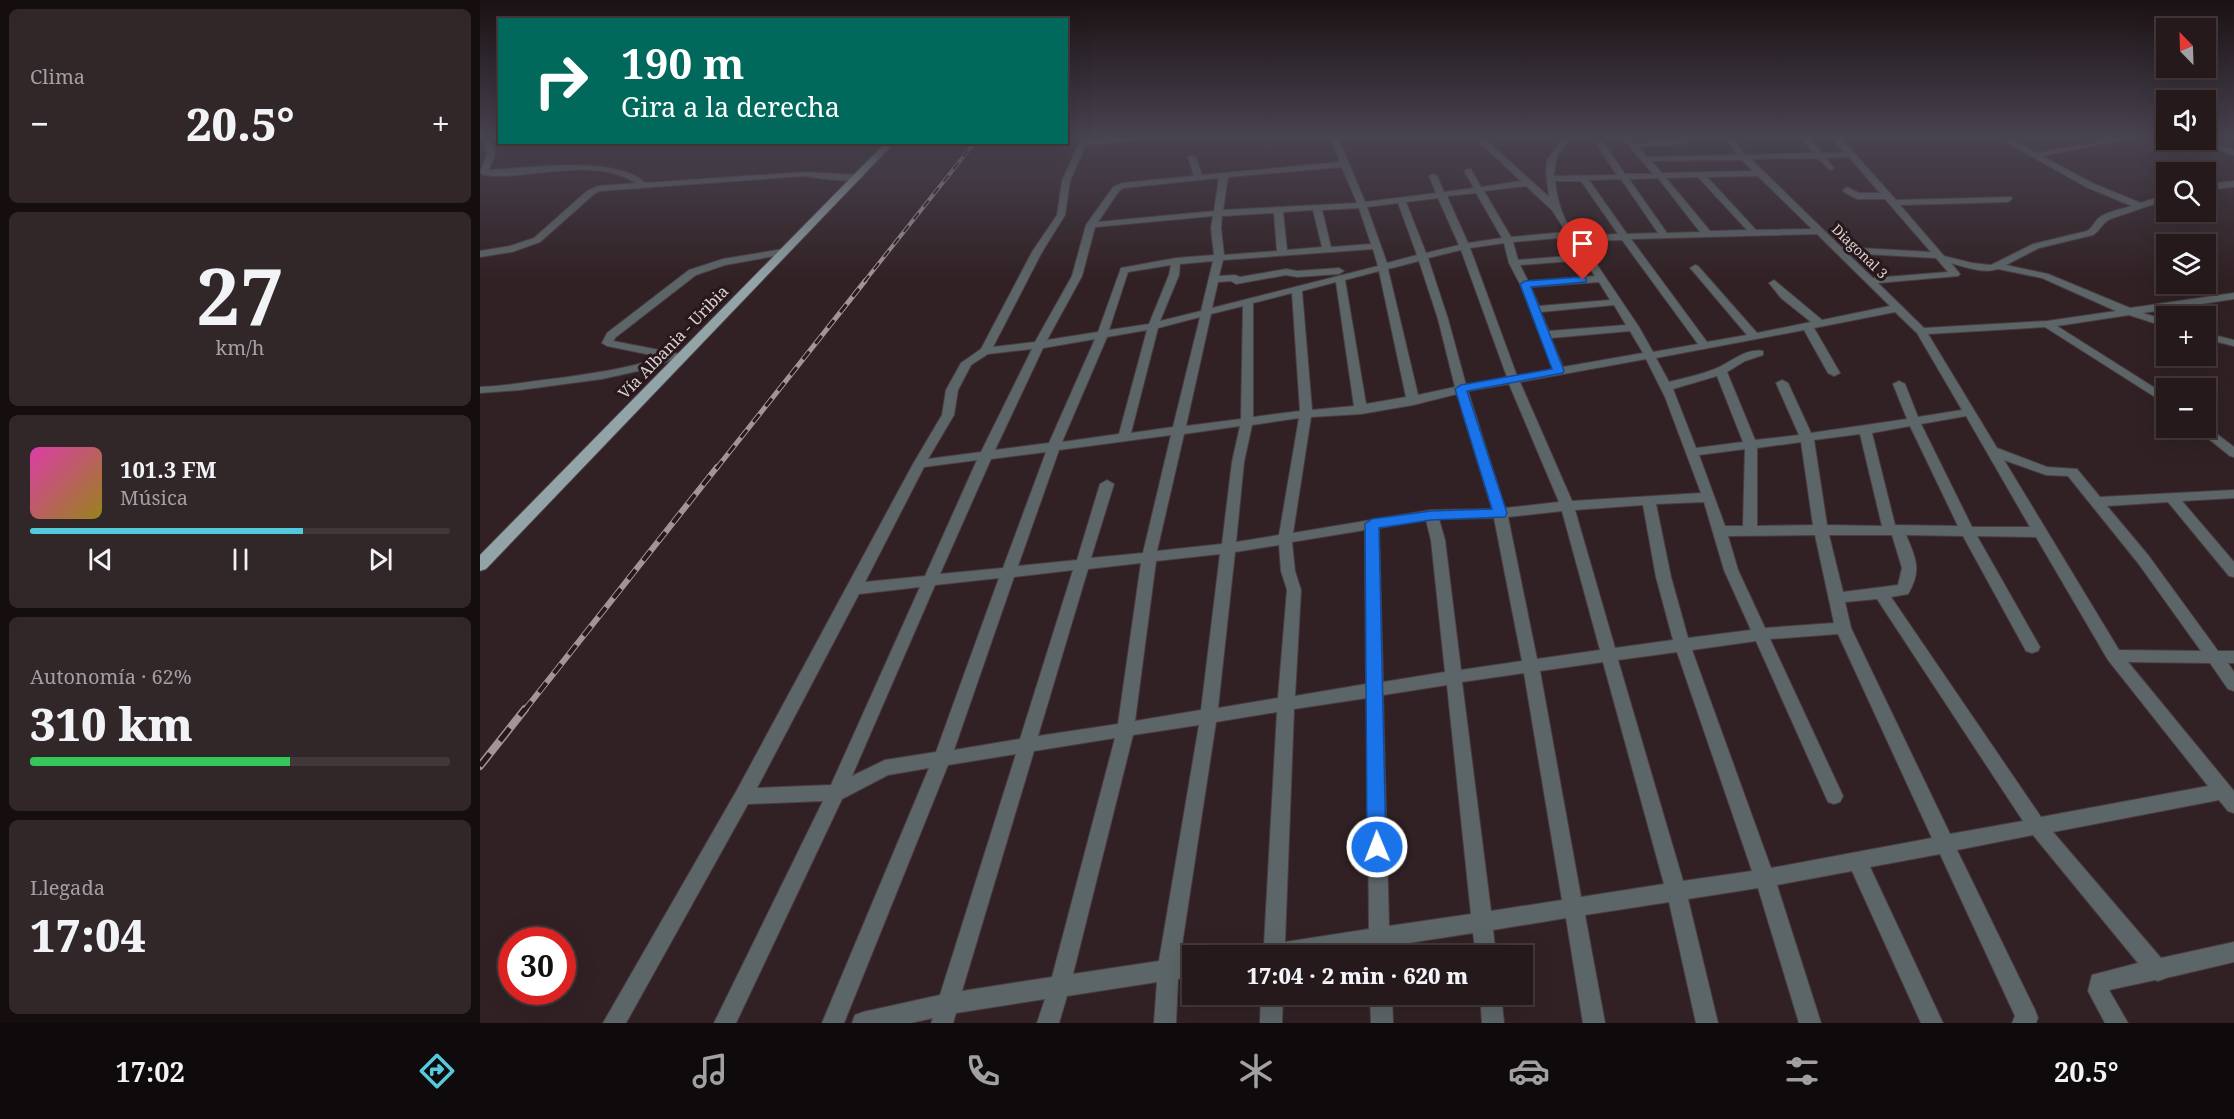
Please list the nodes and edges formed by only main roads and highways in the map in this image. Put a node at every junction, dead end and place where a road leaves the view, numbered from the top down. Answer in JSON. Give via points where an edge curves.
{"nodes":[{"id":1,"x":851,"y":185,"type":"edge"},
{"id":2,"x":480,"y":565,"type":"edge"}],
"edges":[{"from":1,"to":2,"type":"main road","name":"Vía Albania - Uribia","via":[[675,357]]}]}
